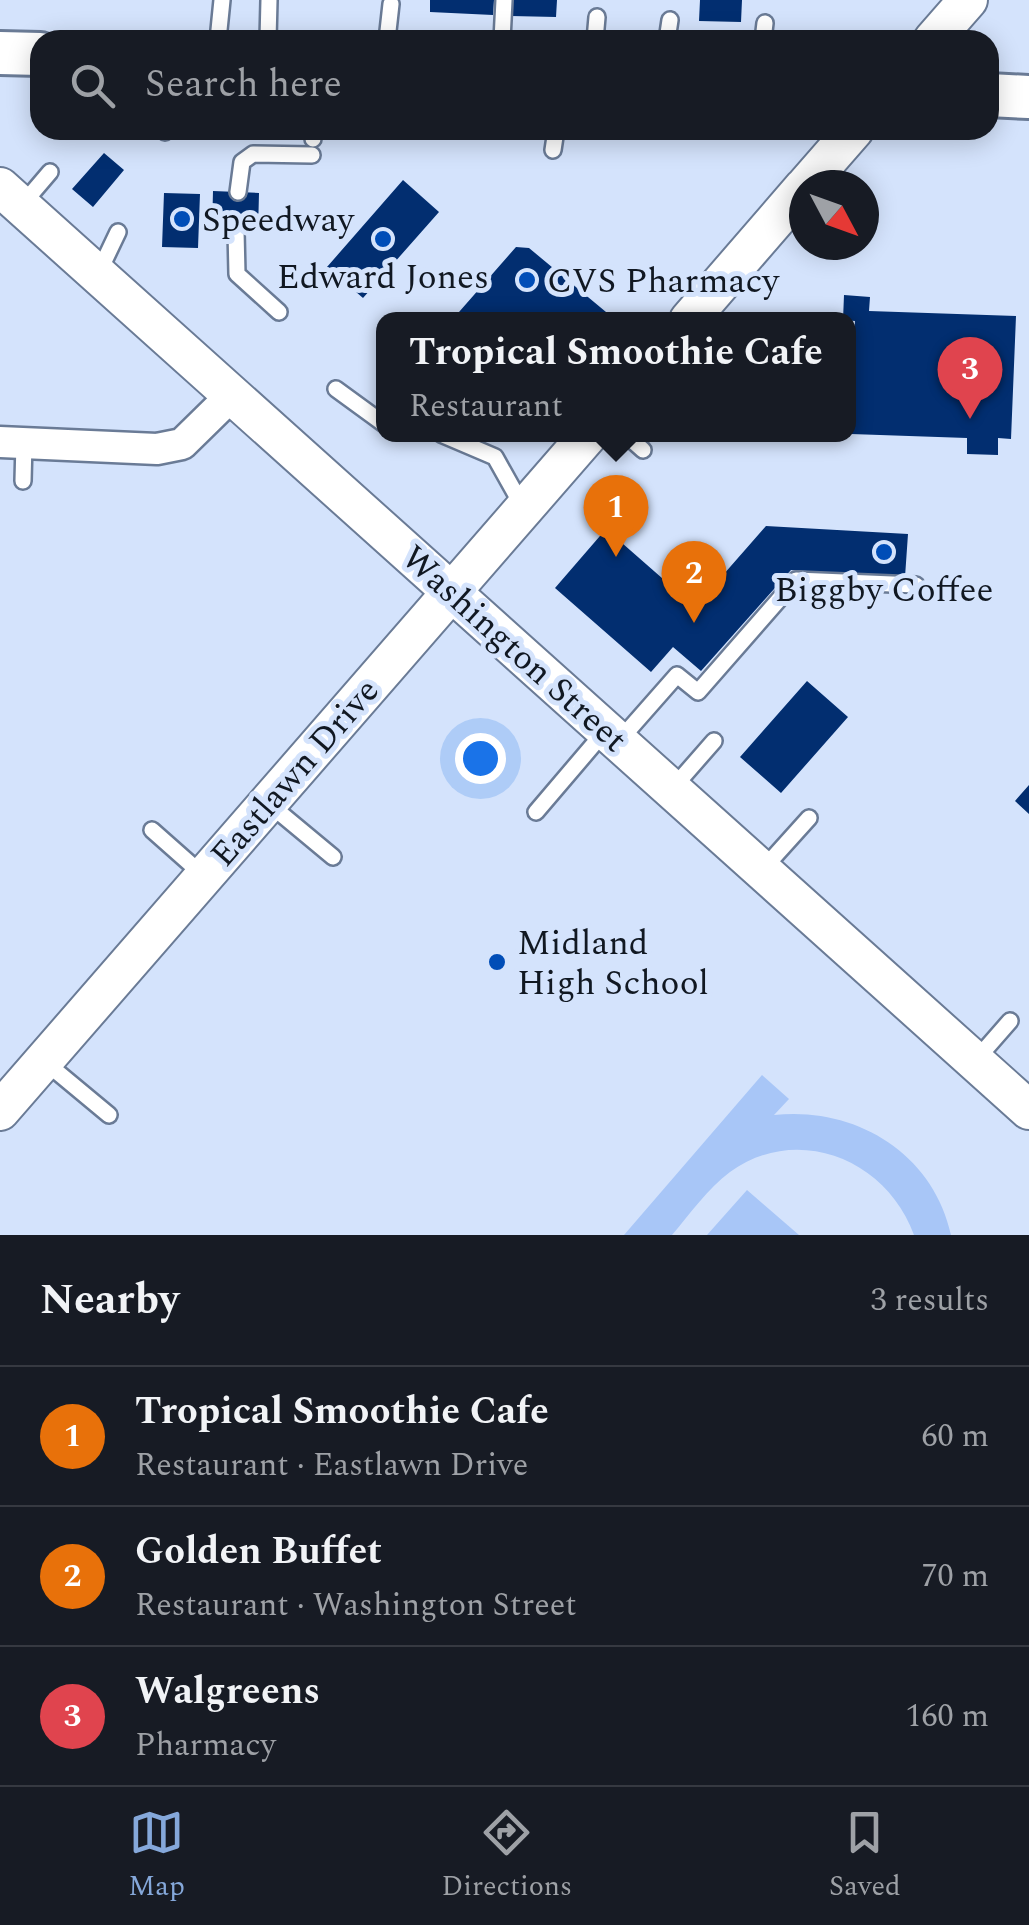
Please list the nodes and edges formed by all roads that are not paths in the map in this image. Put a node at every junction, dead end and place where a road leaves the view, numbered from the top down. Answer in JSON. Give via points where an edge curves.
{"nodes":[{"id":1,"x":222,"y":0,"type":"edge"},
{"id":2,"x":269,"y":0,"type":"edge"},
{"id":3,"x":504,"y":0,"type":"edge"},
{"id":4,"x":968,"y":0,"type":"edge"},
{"id":5,"x":391,"y":4,"type":"dead end"},
{"id":6,"x":597,"y":17,"type":"dead end"},
{"id":7,"x":670,"y":20,"type":"dead end"},
{"id":8,"x":219,"y":30,"type":"edge"},
{"id":9,"x":268,"y":30,"type":"edge"},
{"id":10,"x":389,"y":30,"type":"edge"},
{"id":11,"x":502,"y":30,"type":"edge"},
{"id":12,"x":596,"y":30,"type":"edge"},
{"id":13,"x":669,"y":30,"type":"edge"},
{"id":14,"x":942,"y":30,"type":"edge"},
{"id":15,"x":0,"y":53,"type":"edge"},
{"id":16,"x":30,"y":54,"type":"edge"},
{"id":17,"x":999,"y":96,"type":"edge"},
{"id":18,"x":1029,"y":97,"type":"edge"},
{"id":19,"x":555,"y":140,"type":"edge"},
{"id":20,"x":845,"y":140,"type":"edge"},
{"id":21,"x":313,"y":142,"type":"edge"},
{"id":22,"x":554,"y":150,"type":"dead end"},
{"id":23,"x":819,"y":170,"type":"edge"},
{"id":24,"x":50,"y":172,"type":"dead end"},
{"id":25,"x":238,"y":192,"type":"dead end"},
{"id":26,"x":10,"y":197,"type":"edge"},
{"id":27,"x":789,"y":204,"type":"edge"},
{"id":28,"x":236,"y":231,"type":"dead end"},
{"id":29,"x":118,"y":232,"type":"dead end"},
{"id":30,"x":98,"y":275,"type":"junction"},
{"id":31,"x":279,"y":312,"type":"dead end"},
{"id":32,"x":696,"y":312,"type":"edge"},
{"id":33,"x":336,"y":389,"type":"dead end"},
{"id":34,"x":232,"y":395,"type":"junction"},
{"id":35,"x":376,"y":418,"type":"edge"},
{"id":36,"x":12,"y":442,"type":"edge"},
{"id":37,"x":459,"y":442,"type":"edge"},
{"id":38,"x":582,"y":442,"type":"edge"},
{"id":39,"x":634,"y":442,"type":"edge"},
{"id":40,"x":644,"y":450,"type":"dead end"},
{"id":41,"x":23,"y":481,"type":"dead end"},
{"id":42,"x":524,"y":508,"type":"junction"},
{"id":43,"x":916,"y":585,"type":"dead end"},
{"id":44,"x":452,"y":592,"type":"junction"},
{"id":45,"x":612,"y":736,"type":"junction"},
{"id":46,"x":714,"y":742,"type":"dead end"},
{"id":47,"x":672,"y":790,"type":"junction"},
{"id":48,"x":268,"y":802,"type":"junction"},
{"id":49,"x":536,"y":812,"type":"dead end"},
{"id":50,"x":809,"y":818,"type":"dead end"},
{"id":51,"x":152,"y":830,"type":"dead end"},
{"id":52,"x":334,"y":858,"type":"dead end"},
{"id":53,"x":762,"y":869,"type":"junction"},
{"id":54,"x":204,"y":876,"type":"junction"},
{"id":55,"x":1010,"y":1021,"type":"dead end"},
{"id":56,"x":44,"y":1061,"type":"junction"},
{"id":57,"x":975,"y":1061,"type":"junction"},
{"id":58,"x":1029,"y":1110,"type":"edge"},
{"id":59,"x":0,"y":1111,"type":"edge"},
{"id":60,"x":110,"y":1115,"type":"dead end"}],
"edges":[{"from":1,"to":8,"type":"lane"},
{"from":2,"to":9,"type":"lane"},
{"from":3,"to":11,"type":"lane"},
{"from":4,"to":14,"type":"street"},
{"from":5,"to":10,"type":"lane"},
{"from":6,"to":12,"type":"lane"},
{"from":7,"to":13,"type":"lane"},
{"from":15,"to":16,"type":"main road"},
{"from":17,"to":18,"type":"main road"},
{"from":19,"to":22,"type":"lane"},
{"from":20,"to":23,"type":"street"},
{"from":21,"to":25,"type":"lane","via":[[253,154],[242,162]]},
{"from":24,"to":26,"type":"lane"},
{"from":26,"to":30,"type":"street","name":"Washington Street"},
{"from":27,"to":32,"type":"street"},
{"from":28,"to":31,"type":"lane","via":[[237,274]]},
{"from":29,"to":30,"type":"lane"},
{"from":30,"to":34,"type":"street","name":"Washington Street"},
{"from":33,"to":35,"type":"lane"},
{"from":34,"to":36,"type":"street","via":[[182,444],[157,449]]},
{"from":34,"to":44,"type":"street","name":"Washington Street"},
{"from":36,"to":41,"type":"lane"},
{"from":37,"to":42,"type":"lane","via":[[496,458]]},
{"from":38,"to":42,"type":"street","name":"Eastlawn Drive"},
{"from":39,"to":40,"type":"lane"},
{"from":42,"to":44,"type":"street","name":"Eastlawn Drive"},
{"from":43,"to":45,"type":"lane","via":[[796,580],[698,692],[677,676]]},
{"from":44,"to":45,"type":"street","name":"Washington Street"},
{"from":44,"to":48,"type":"street","name":"Eastlawn Drive"},
{"from":45,"to":47,"type":"street","name":"Washington Street"},
{"from":45,"to":49,"type":"lane"},
{"from":46,"to":47,"type":"lane"},
{"from":47,"to":53,"type":"street","name":"Washington Street"},
{"from":48,"to":52,"type":"lane"},
{"from":48,"to":54,"type":"street","name":"Eastlawn Drive"},
{"from":50,"to":53,"type":"lane"},
{"from":51,"to":54,"type":"lane"},
{"from":53,"to":57,"type":"street","name":"Washington Street"},
{"from":54,"to":56,"type":"street","name":"Eastlawn Drive"},
{"from":55,"to":57,"type":"lane"},
{"from":56,"to":59,"type":"street","name":"Eastlawn Drive"},
{"from":56,"to":60,"type":"lane"},
{"from":57,"to":58,"type":"street","name":"Washington Street"}]}
